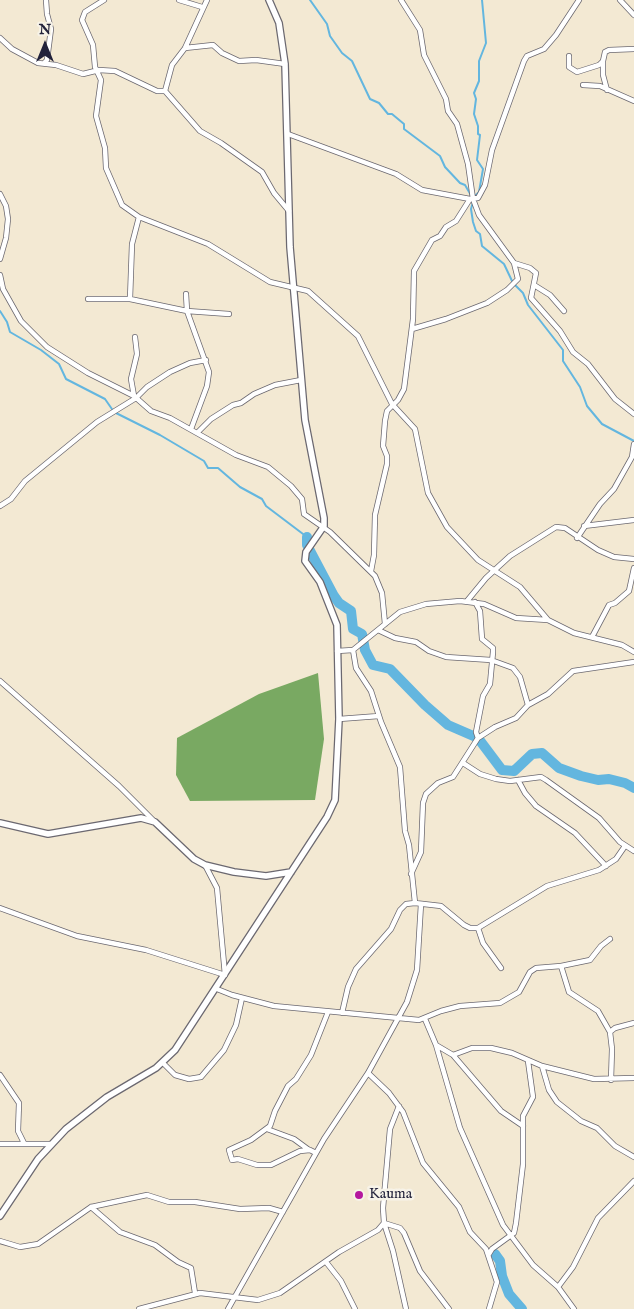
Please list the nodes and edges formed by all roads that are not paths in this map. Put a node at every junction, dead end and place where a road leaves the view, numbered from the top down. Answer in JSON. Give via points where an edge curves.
{"nodes":[{"id":1,"x":46,"y":0,"type":"edge"},
{"id":2,"x":104,"y":0,"type":"edge"},
{"id":3,"x":179,"y":0,"type":"edge"},
{"id":4,"x":207,"y":0,"type":"edge"},
{"id":5,"x":269,"y":0,"type":"edge"},
{"id":6,"x":401,"y":0,"type":"edge"},
{"id":7,"x":578,"y":0,"type":"edge"},
{"id":8,"x":620,"y":0,"type":"edge"},
{"id":9,"x":202,"y":7,"type":"junction"},
{"id":10,"x":634,"y":15,"type":"edge"},
{"id":11,"x":0,"y":38,"type":"edge"},
{"id":12,"x":184,"y":48,"type":"junction"},
{"id":13,"x":634,"y":49,"type":"edge"},
{"id":14,"x":569,"y":56,"type":"dead end"},
{"id":15,"x":603,"y":61,"type":"junction"},
{"id":16,"x":44,"y":63,"type":"junction"},
{"id":17,"x":285,"y":64,"type":"junction"},
{"id":18,"x":96,"y":71,"type":"junction"},
{"id":19,"x":583,"y":85,"type":"dead end"},
{"id":20,"x":607,"y":90,"type":"junction"},
{"id":21,"x":165,"y":91,"type":"junction"},
{"id":22,"x":634,"y":101,"type":"edge"},
{"id":23,"x":288,"y":134,"type":"junction"},
{"id":24,"x":0,"y":194,"type":"edge"},
{"id":25,"x":471,"y":199,"type":"junction"},
{"id":26,"x":289,"y":211,"type":"junction"},
{"id":27,"x":139,"y":218,"type":"junction"},
{"id":28,"x":0,"y":259,"type":"edge"},
{"id":29,"x":514,"y":263,"type":"junction"},
{"id":30,"x":0,"y":275,"type":"edge"},
{"id":31,"x":534,"y":285,"type":"junction"},
{"id":32,"x":2,"y":288,"type":"edge"},
{"id":33,"x":294,"y":289,"type":"junction"},
{"id":34,"x":186,"y":294,"type":"dead end"},
{"id":35,"x":88,"y":299,"type":"dead end"},
{"id":36,"x":130,"y":299,"type":"junction"},
{"id":37,"x":187,"y":311,"type":"junction"},
{"id":38,"x":564,"y":311,"type":"dead end"},
{"id":39,"x":229,"y":314,"type":"dead end"},
{"id":40,"x":412,"y":329,"type":"junction"},
{"id":41,"x":135,"y":337,"type":"dead end"},
{"id":42,"x":206,"y":360,"type":"junction"},
{"id":43,"x":301,"y":380,"type":"junction"},
{"id":44,"x":135,"y":397,"type":"junction"},
{"id":45,"x":392,"y":404,"type":"junction"},
{"id":46,"x":634,"y":414,"type":"edge"},
{"id":47,"x":191,"y":429,"type":"junction"},
{"id":48,"x":198,"y":433,"type":"junction"},
{"id":49,"x":634,"y":445,"type":"edge"},
{"id":50,"x":0,"y":506,"type":"edge"},
{"id":51,"x":634,"y":520,"type":"edge"},
{"id":52,"x":324,"y":526,"type":"junction"},
{"id":53,"x":584,"y":526,"type":"junction"},
{"id":54,"x":577,"y":538,"type":"junction"},
{"id":55,"x":634,"y":559,"type":"edge"},
{"id":56,"x":634,"y":568,"type":"edge"},
{"id":57,"x":494,"y":570,"type":"junction"},
{"id":58,"x":371,"y":571,"type":"junction"},
{"id":59,"x":467,"y":601,"type":"junction"},
{"id":60,"x":475,"y":602,"type":"junction"},
{"id":61,"x":548,"y":620,"type":"junction"},
{"id":62,"x":385,"y":624,"type":"junction"},
{"id":63,"x":378,"y":630,"type":"junction"},
{"id":64,"x":592,"y":637,"type":"junction"},
{"id":65,"x":352,"y":650,"type":"junction"},
{"id":66,"x":337,"y":651,"type":"junction"},
{"id":67,"x":634,"y":652,"type":"edge"},
{"id":68,"x":492,"y":660,"type":"junction"},
{"id":69,"x":634,"y":662,"type":"edge"},
{"id":70,"x":0,"y":681,"type":"edge"},
{"id":71,"x":528,"y":705,"type":"junction"},
{"id":72,"x":379,"y":716,"type":"junction"},
{"id":73,"x":339,"y":719,"type":"junction"},
{"id":74,"x":478,"y":738,"type":"junction"},
{"id":75,"x":463,"y":763,"type":"junction"},
{"id":76,"x":518,"y":780,"type":"junction"},
{"id":77,"x":155,"y":822,"type":"junction"},
{"id":78,"x":0,"y":823,"type":"edge"},
{"id":79,"x":625,"y":846,"type":"junction"},
{"id":80,"x":634,"y":851,"type":"edge"},
{"id":81,"x":205,"y":865,"type":"junction"},
{"id":82,"x":606,"y":866,"type":"junction"},
{"id":83,"x":291,"y":872,"type":"junction"},
{"id":84,"x":411,"y":874,"type":"junction"},
{"id":85,"x":415,"y":903,"type":"junction"},
{"id":86,"x":421,"y":904,"type":"junction"},
{"id":87,"x":0,"y":908,"type":"edge"},
{"id":88,"x":478,"y":928,"type":"junction"},
{"id":89,"x":610,"y":939,"type":"dead end"},
{"id":90,"x":561,"y":966,"type":"junction"},
{"id":91,"x":501,"y":968,"type":"dead end"},
{"id":92,"x":225,"y":975,"type":"junction"},
{"id":93,"x":217,"y":989,"type":"junction"},
{"id":94,"x":242,"y":998,"type":"junction"},
{"id":95,"x":328,"y":1012,"type":"junction"},
{"id":96,"x":342,"y":1013,"type":"junction"},
{"id":97,"x":398,"y":1018,"type":"junction"},
{"id":98,"x":425,"y":1019,"type":"junction"},
{"id":99,"x":634,"y":1023,"type":"edge"},
{"id":100,"x":610,"y":1032,"type":"junction"},
{"id":101,"x":436,"y":1045,"type":"junction"},
{"id":102,"x":453,"y":1055,"type":"junction"},
{"id":103,"x":528,"y":1061,"type":"junction"},
{"id":104,"x":163,"y":1063,"type":"junction"},
{"id":105,"x":542,"y":1066,"type":"junction"},
{"id":106,"x":368,"y":1073,"type":"junction"},
{"id":107,"x":0,"y":1075,"type":"edge"},
{"id":108,"x":634,"y":1078,"type":"edge"},
{"id":109,"x":611,"y":1080,"type":"junction"},
{"id":110,"x":399,"y":1106,"type":"junction"},
{"id":111,"x":523,"y":1126,"type":"junction"},
{"id":112,"x":267,"y":1129,"type":"junction"},
{"id":113,"x":24,"y":1143,"type":"junction"},
{"id":114,"x":0,"y":1144,"type":"edge"},
{"id":115,"x":50,"y":1144,"type":"junction"},
{"id":116,"x":310,"y":1150,"type":"junction"},
{"id":117,"x":316,"y":1153,"type":"junction"},
{"id":118,"x":634,"y":1156,"type":"edge"},
{"id":119,"x":634,"y":1181,"type":"edge"},
{"id":120,"x":91,"y":1207,"type":"junction"},
{"id":121,"x":284,"y":1212,"type":"junction"},
{"id":122,"x":0,"y":1216,"type":"edge"},
{"id":123,"x":384,"y":1223,"type":"junction"},
{"id":124,"x":510,"y":1236,"type":"junction"},
{"id":125,"x":0,"y":1241,"type":"edge"},
{"id":126,"x":488,"y":1254,"type":"junction"},
{"id":127,"x":326,"y":1262,"type":"junction"},
{"id":128,"x":558,"y":1287,"type":"junction"},
{"id":129,"x":195,"y":1293,"type":"junction"},
{"id":130,"x":234,"y":1296,"type":"junction"},
{"id":131,"x":139,"y":1309,"type":"edge"},
{"id":132,"x":228,"y":1309,"type":"edge"},
{"id":133,"x":355,"y":1309,"type":"edge"},
{"id":134,"x":406,"y":1309,"type":"edge"},
{"id":135,"x":449,"y":1309,"type":"edge"},
{"id":136,"x":489,"y":1309,"type":"edge"},
{"id":137,"x":574,"y":1309,"type":"edge"}],
"edges":[{"from":1,"to":16,"type":"street","via":[[51,29]]},
{"from":2,"to":18,"type":"street","via":[[82,16],[93,45]]},
{"from":3,"to":9,"type":"street"},
{"from":4,"to":9,"type":"street"},
{"from":5,"to":17,"type":"street","via":[[279,23]]},
{"from":6,"to":25,"type":"street","via":[[420,30],[424,55],[457,124],[468,164]]},
{"from":7,"to":25,"type":"street","via":[[556,35],[544,48],[527,56],[524,61],[492,150],[483,189],[478,198]]},
{"from":8,"to":10,"type":"street"},
{"from":9,"to":12,"type":"street"},
{"from":11,"to":16,"type":"street","via":[[30,60]]},
{"from":12,"to":17,"type":"street","via":[[213,45],[222,54],[239,61]]},
{"from":12,"to":21,"type":"street","via":[[172,65]]},
{"from":13,"to":15,"type":"street","via":[[610,50],[605,52]]},
{"from":14,"to":15,"type":"street","via":[[569,67],[577,72],[589,70]]},
{"from":15,"to":20,"type":"street"},
{"from":16,"to":18,"type":"street","via":[[84,74]]},
{"from":17,"to":23,"type":"street"},
{"from":18,"to":21,"type":"street","via":[[120,72],[152,89]]},
{"from":18,"to":27,"type":"street","via":[[101,84],[96,116],[105,148],[106,168],[122,205]]},
{"from":19,"to":20,"type":"street"},
{"from":20,"to":22,"type":"street"},
{"from":21,"to":26,"type":"street","via":[[200,131],[262,172]]},
{"from":23,"to":25,"type":"street","via":[[396,174],[422,190]]},
{"from":23,"to":26,"type":"street"},
{"from":24,"to":28,"type":"street","via":[[8,219]]},
{"from":25,"to":29,"type":"street","via":[[490,232]]},
{"from":25,"to":40,"type":"street","via":[[456,221],[432,240],[414,268]]},
{"from":26,"to":33,"type":"street"},
{"from":27,"to":33,"type":"street","via":[[208,244],[258,276]]},
{"from":27,"to":36,"type":"street","via":[[132,244]]},
{"from":29,"to":31,"type":"street","via":[[536,273]]},
{"from":29,"to":40,"type":"street","via":[[516,283],[487,303],[446,320]]},
{"from":30,"to":32,"type":"street"},
{"from":31,"to":38,"type":"street","via":[[550,295]]},
{"from":31,"to":46,"type":"street","via":[[531,298],[560,331],[573,352]]},
{"from":32,"to":44,"type":"street","via":[[21,322],[47,347]]},
{"from":33,"to":43,"type":"street"},
{"from":33,"to":45,"type":"street","via":[[308,290],[358,336]]},
{"from":34,"to":37,"type":"street"},
{"from":35,"to":36,"type":"street"},
{"from":36,"to":37,"type":"street"},
{"from":37,"to":39,"type":"street"},
{"from":37,"to":42,"type":"street"},
{"from":40,"to":45,"type":"street","via":[[404,389]]},
{"from":41,"to":44,"type":"street","via":[[137,354],[131,380]]},
{"from":42,"to":44,"type":"street","via":[[170,372]]},
{"from":42,"to":47,"type":"street","via":[[209,372],[207,386]]},
{"from":43,"to":48,"type":"street","via":[[275,385],[254,394],[211,420]]},
{"from":43,"to":52,"type":"street","via":[[308,445],[324,510]]},
{"from":44,"to":47,"type":"street","via":[[151,411]]},
{"from":44,"to":50,"type":"street","via":[[60,450]]},
{"from":45,"to":57,"type":"street","via":[[415,429],[428,493],[439,514],[460,543]]},
{"from":45,"to":58,"type":"street","via":[[385,421],[383,446],[387,464],[375,515]]},
{"from":47,"to":48,"type":"street"},
{"from":48,"to":52,"type":"street","via":[[236,455],[268,467],[299,494],[304,514]]},
{"from":49,"to":53,"type":"street","via":[[632,457],[614,489]]},
{"from":51,"to":53,"type":"street"},
{"from":52,"to":58,"type":"street"},
{"from":52,"to":66,"type":"street","via":[[306,552],[304,561],[320,582],[334,616]]},
{"from":53,"to":54,"type":"street"},
{"from":54,"to":55,"type":"street","via":[[614,556]]},
{"from":54,"to":57,"type":"street","via":[[565,528],[556,527]]},
{"from":56,"to":64,"type":"street","via":[[629,591],[608,605]]},
{"from":57,"to":59,"type":"street"},
{"from":57,"to":61,"type":"street","via":[[520,586]]},
{"from":58,"to":62,"type":"street","via":[[382,594]]},
{"from":59,"to":60,"type":"street"},
{"from":59,"to":62,"type":"street","via":[[410,609]]},
{"from":60,"to":61,"type":"street","via":[[516,618]]},
{"from":60,"to":68,"type":"street","via":[[480,610],[482,639],[493,648]]},
{"from":61,"to":64,"type":"street","via":[[574,633]]},
{"from":62,"to":63,"type":"street"},
{"from":63,"to":65,"type":"street"},
{"from":63,"to":68,"type":"street","via":[[395,638],[416,642],[446,657]]},
{"from":64,"to":67,"type":"street","via":[[622,645]]},
{"from":65,"to":66,"type":"street"},
{"from":65,"to":72,"type":"street","via":[[356,668],[371,691]]},
{"from":66,"to":73,"type":"street"},
{"from":68,"to":71,"type":"street","via":[[513,668],[520,677]]},
{"from":68,"to":74,"type":"street","via":[[490,684],[482,696],[476,732]]},
{"from":69,"to":71,"type":"street","via":[[578,669],[548,694]]},
{"from":70,"to":77,"type":"street"},
{"from":71,"to":74,"type":"street","via":[[516,718]]},
{"from":72,"to":73,"type":"street"},
{"from":72,"to":84,"type":"street","via":[[400,767]]},
{"from":73,"to":83,"type":"street","via":[[334,804]]},
{"from":74,"to":75,"type":"street"},
{"from":75,"to":76,"type":"street","via":[[488,776]]},
{"from":75,"to":84,"type":"street","via":[[453,777],[438,783],[426,794],[422,852]]},
{"from":76,"to":79,"type":"street","via":[[534,777],[546,780],[606,824]]},
{"from":76,"to":82,"type":"street","via":[[536,806],[575,833]]},
{"from":77,"to":78,"type":"street","via":[[131,818],[48,834]]},
{"from":77,"to":81,"type":"street","via":[[194,859]]},
{"from":79,"to":80,"type":"street"},
{"from":79,"to":82,"type":"street"},
{"from":81,"to":83,"type":"street","via":[[266,876]]},
{"from":81,"to":92,"type":"street","via":[[217,888]]},
{"from":82,"to":88,"type":"street","via":[[547,886]]},
{"from":83,"to":92,"type":"street"},
{"from":84,"to":85,"type":"street"},
{"from":85,"to":86,"type":"street"},
{"from":85,"to":96,"type":"street","via":[[406,904],[400,910],[391,929],[356,969]]},
{"from":86,"to":88,"type":"street","via":[[442,906],[464,925]]},
{"from":86,"to":97,"type":"street","via":[[417,970]]},
{"from":87,"to":92,"type":"street","via":[[77,936],[146,950]]},
{"from":88,"to":91,"type":"street","via":[[483,943]]},
{"from":89,"to":90,"type":"street","via":[[590,960]]},
{"from":90,"to":98,"type":"street","via":[[536,968],[527,976],[519,992],[500,1003],[460,1006]]},
{"from":90,"to":100,"type":"street","via":[[569,992],[598,1011]]},
{"from":92,"to":93,"type":"street"},
{"from":93,"to":94,"type":"street"},
{"from":93,"to":104,"type":"street"},
{"from":94,"to":95,"type":"street","via":[[274,1006]]},
{"from":94,"to":104,"type":"street","via":[[236,1025],[224,1050],[201,1077],[189,1079],[175,1075]]},
{"from":95,"to":96,"type":"street"},
{"from":95,"to":112,"type":"street","via":[[312,1055],[288,1086]]},
{"from":96,"to":97,"type":"street"},
{"from":97,"to":98,"type":"street"},
{"from":97,"to":106,"type":"street"},
{"from":98,"to":101,"type":"street"},
{"from":99,"to":100,"type":"street"},
{"from":100,"to":109,"type":"street"},
{"from":101,"to":102,"type":"street"},
{"from":101,"to":124,"type":"street","via":[[460,1128],[496,1212]]},
{"from":102,"to":103,"type":"street","via":[[472,1048],[491,1048]]},
{"from":102,"to":111,"type":"street","via":[[501,1111]]},
{"from":103,"to":105,"type":"street"},
{"from":103,"to":111,"type":"street","via":[[533,1096],[523,1116]]},
{"from":104,"to":115,"type":"street","via":[[85,1112]]},
{"from":105,"to":109,"type":"street","via":[[588,1078]]},
{"from":105,"to":118,"type":"street","via":[[549,1090],[558,1102],[581,1121],[597,1128],[615,1146]]},
{"from":106,"to":110,"type":"street"},
{"from":106,"to":117,"type":"street"},
{"from":107,"to":113,"type":"street","via":[[19,1103],[18,1131]]},
{"from":108,"to":109,"type":"street"},
{"from":110,"to":123,"type":"street","via":[[388,1139]]},
{"from":110,"to":126,"type":"street","via":[[424,1163],[453,1199],[470,1232]]},
{"from":111,"to":124,"type":"street","via":[[522,1173],[516,1223]]},
{"from":112,"to":116,"type":"street","via":[[294,1139]]},
{"from":112,"to":116,"type":"street","via":[[229,1150],[230,1158],[257,1166],[271,1165],[300,1151]]},
{"from":113,"to":114,"type":"street"},
{"from":113,"to":115,"type":"street"},
{"from":115,"to":122,"type":"street"},
{"from":116,"to":117,"type":"street"},
{"from":117,"to":121,"type":"street"},
{"from":119,"to":128,"type":"street","via":[[598,1218],[573,1267]]},
{"from":120,"to":121,"type":"street","via":[[147,1195],[169,1202],[195,1202],[240,1209],[269,1208]]},
{"from":120,"to":125,"type":"street","via":[[38,1244],[20,1247]]},
{"from":120,"to":129,"type":"street","via":[[120,1232],[155,1245],[191,1268]]},
{"from":121,"to":130,"type":"street"},
{"from":123,"to":127,"type":"street","via":[[370,1236]]},
{"from":123,"to":134,"type":"street"},
{"from":123,"to":135,"type":"street","via":[[400,1228],[404,1233],[420,1270]]},
{"from":124,"to":126,"type":"street"},
{"from":124,"to":128,"type":"street","via":[[533,1265]]},
{"from":126,"to":136,"type":"street","via":[[497,1282]]},
{"from":127,"to":130,"type":"street","via":[[280,1293],[258,1300]]},
{"from":127,"to":133,"type":"street","via":[[341,1280]]},
{"from":128,"to":137,"type":"street"},
{"from":129,"to":130,"type":"street"},
{"from":129,"to":131,"type":"street"},
{"from":130,"to":132,"type":"street"}]}
